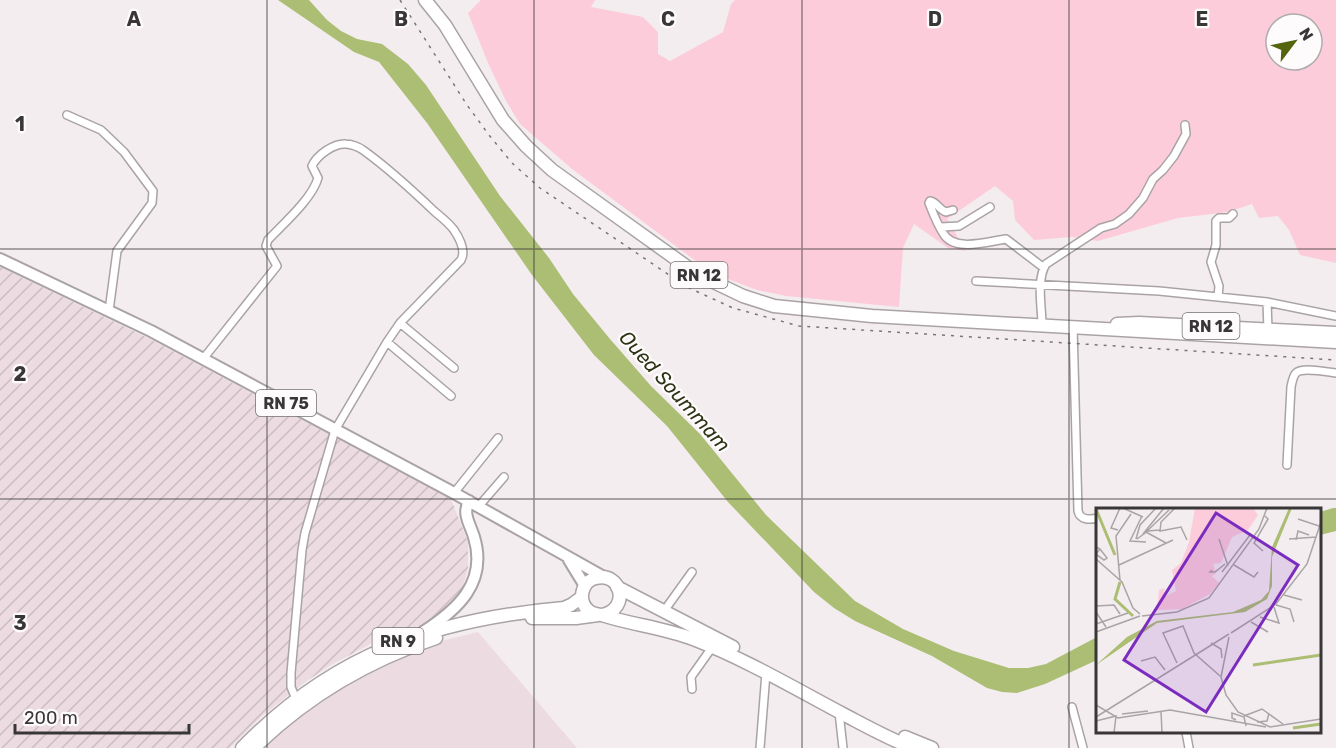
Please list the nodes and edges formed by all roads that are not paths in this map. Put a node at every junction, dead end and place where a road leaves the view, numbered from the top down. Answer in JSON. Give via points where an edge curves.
{"nodes":[{"id":1,"x":425,"y":0,"type":"edge"},
{"id":2,"x":67,"y":115,"type":"dead end"},
{"id":3,"x":1185,"y":125,"type":"dead end"},
{"id":4,"x":990,"y":207,"type":"dead end"},
{"id":5,"x":953,"y":210,"type":"dead end"},
{"id":6,"x":1233,"y":214,"type":"dead end"},
{"id":7,"x":941,"y":227,"type":"junction"},
{"id":8,"x":0,"y":259,"type":"edge"},
{"id":9,"x":1044,"y":268,"type":"junction"},
{"id":10,"x":976,"y":281,"type":"dead end"},
{"id":11,"x":1041,"y":286,"type":"junction"},
{"id":12,"x":1218,"y":297,"type":"junction"},
{"id":13,"x":1267,"y":302,"type":"junction"},
{"id":14,"x":109,"y":311,"type":"junction"},
{"id":15,"x":1336,"y":316,"type":"edge"},
{"id":16,"x":400,"y":323,"type":"junction"},
{"id":17,"x":1042,"y":325,"type":"junction"},
{"id":18,"x":1080,"y":326,"type":"junction"},
{"id":19,"x":1268,"y":330,"type":"junction"},
{"id":20,"x":1336,"y":333,"type":"edge"},
{"id":21,"x":387,"y":342,"type":"junction"},
{"id":22,"x":1336,"y":342,"type":"edge"},
{"id":23,"x":203,"y":359,"type":"junction"},
{"id":24,"x":454,"y":368,"type":"dead end"},
{"id":25,"x":1336,"y":373,"type":"edge"},
{"id":26,"x":451,"y":396,"type":"dead end"},
{"id":27,"x":335,"y":430,"type":"junction"},
{"id":28,"x":498,"y":438,"type":"dead end"},
{"id":29,"x":1287,"y":465,"type":"dead end"},
{"id":30,"x":504,"y":477,"type":"dead end"},
{"id":31,"x":454,"y":493,"type":"junction"},
{"id":32,"x":474,"y":504,"type":"junction"},
{"id":33,"x":1096,"y":518,"type":"edge"},
{"id":34,"x":566,"y":557,"type":"junction"},
{"id":35,"x":692,"y":572,"type":"dead end"},
{"id":36,"x":604,"y":577,"type":"junction"},
{"id":37,"x":618,"y":586,"type":"junction"},
{"id":38,"x":583,"y":591,"type":"junction"},
{"id":39,"x":664,"y":611,"type":"junction"},
{"id":40,"x":600,"y":615,"type":"junction"},
{"id":41,"x":420,"y":634,"type":"junction"},
{"id":42,"x":713,"y":646,"type":"junction"},
{"id":43,"x":766,"y":673,"type":"junction"},
{"id":44,"x":692,"y":690,"type":"dead end"},
{"id":45,"x":296,"y":699,"type":"junction"},
{"id":46,"x":1072,"y":707,"type":"dead end"},
{"id":47,"x":839,"y":712,"type":"junction"},
{"id":48,"x":1186,"y":733,"type":"edge"},
{"id":49,"x":242,"y":748,"type":"edge"},
{"id":50,"x":254,"y":748,"type":"edge"},
{"id":51,"x":760,"y":748,"type":"edge"},
{"id":52,"x":843,"y":748,"type":"edge"},
{"id":53,"x":913,"y":748,"type":"edge"},
{"id":54,"x":932,"y":748,"type":"edge"},
{"id":55,"x":1083,"y":748,"type":"edge"},
{"id":56,"x":1189,"y":748,"type":"edge"}],
"edges":[{"from":1,"to":17,"type":"highway","number":"RN 12","via":[[445,25],[503,120],[526,146],[552,170],[713,283],[753,300],[790,309]]},
{"from":2,"to":14,"type":"street","via":[[101,130],[124,152],[153,191],[152,203],[117,251]]},
{"from":3,"to":9,"type":"street","via":[[1186,134],[1174,156],[1129,214],[1065,250]]},
{"from":4,"to":7,"type":"street","via":[[959,226]]},
{"from":5,"to":7,"type":"street","via":[[942,211],[929,202]]},
{"from":6,"to":12,"type":"street","via":[[1216,221],[1211,262],[1219,285]]},
{"from":7,"to":9,"type":"street","via":[[944,236],[964,245],[1006,239]]},
{"from":8,"to":14,"type":"main road","number":"RN 75"},
{"from":9,"to":11,"type":"street"},
{"from":10,"to":11,"type":"street"},
{"from":11,"to":12,"type":"street"},
{"from":11,"to":17,"type":"street"},
{"from":12,"to":13,"type":"street"},
{"from":13,"to":15,"type":"street"},
{"from":13,"to":19,"type":"street"},
{"from":14,"to":23,"type":"main road","number":"RN 75"},
{"from":16,"to":21,"type":"street"},
{"from":16,"to":23,"type":"street","via":[[461,260],[463,246],[454,230],[361,149],[339,144],[314,162],[316,183],[268,240],[266,246],[277,266]]},
{"from":16,"to":24,"type":"street"},
{"from":17,"to":18,"type":"highway","number":"RN 12"},
{"from":18,"to":19,"type":"highway","number":"RN 12","via":[[1139,323]]},
{"from":18,"to":22,"type":"highway","number":"RN 12"},
{"from":18,"to":33,"type":"street","via":[[1078,511],[1080,517]]},
{"from":19,"to":20,"type":"highway","number":"RN 12"},
{"from":21,"to":26,"type":"street"},
{"from":21,"to":27,"type":"street"},
{"from":23,"to":27,"type":"main road","number":"RN 75"},
{"from":25,"to":29,"type":"street","via":[[1304,370],[1294,376]]},
{"from":27,"to":31,"type":"main road","number":"RN 75"},
{"from":27,"to":45,"type":"street","via":[[304,533],[291,673]]},
{"from":28,"to":31,"type":"street"},
{"from":30,"to":32,"type":"street"},
{"from":31,"to":32,"type":"main road","number":"RN 75"},
{"from":32,"to":34,"type":"main road","number":"RN 75"},
{"from":32,"to":41,"type":"main road","via":[[466,515],[477,559],[471,587],[449,614]]},
{"from":34,"to":36,"type":"main road","number":"RN 75"},
{"from":34,"to":38,"type":"main road","number":"RN 75","via":[[576,569]]},
{"from":35,"to":39,"type":"street"},
{"from":36,"to":37,"type":"highway"},
{"from":36,"to":38,"type":"highway","via":[[593,578]]},
{"from":37,"to":39,"type":"highway"},
{"from":37,"to":40,"type":"highway","via":[[616,608]]},
{"from":38,"to":40,"type":"highway","via":[[588,610]]},
{"from":38,"to":41,"type":"highway","number":"RN 9","via":[[564,608],[510,613]]},
{"from":39,"to":54,"type":"highway","via":[[896,733]]},
{"from":40,"to":42,"type":"highway","number":"RN 9"},
{"from":40,"to":50,"type":"highway","number":"RN 9","via":[[502,621],[437,637],[394,653],[326,689]]},
{"from":41,"to":45,"type":"highway","number":"RN 9","via":[[357,660]]},
{"from":42,"to":43,"type":"highway","number":"RN 9"},
{"from":42,"to":44,"type":"street","via":[[691,677]]},
{"from":43,"to":47,"type":"highway","number":"RN 9"},
{"from":43,"to":51,"type":"street"},
{"from":45,"to":49,"type":"highway","number":"RN 9"},
{"from":46,"to":55,"type":"street"},
{"from":47,"to":52,"type":"street"},
{"from":47,"to":53,"type":"highway","number":"RN 9"},
{"from":48,"to":56,"type":"street"}]}
